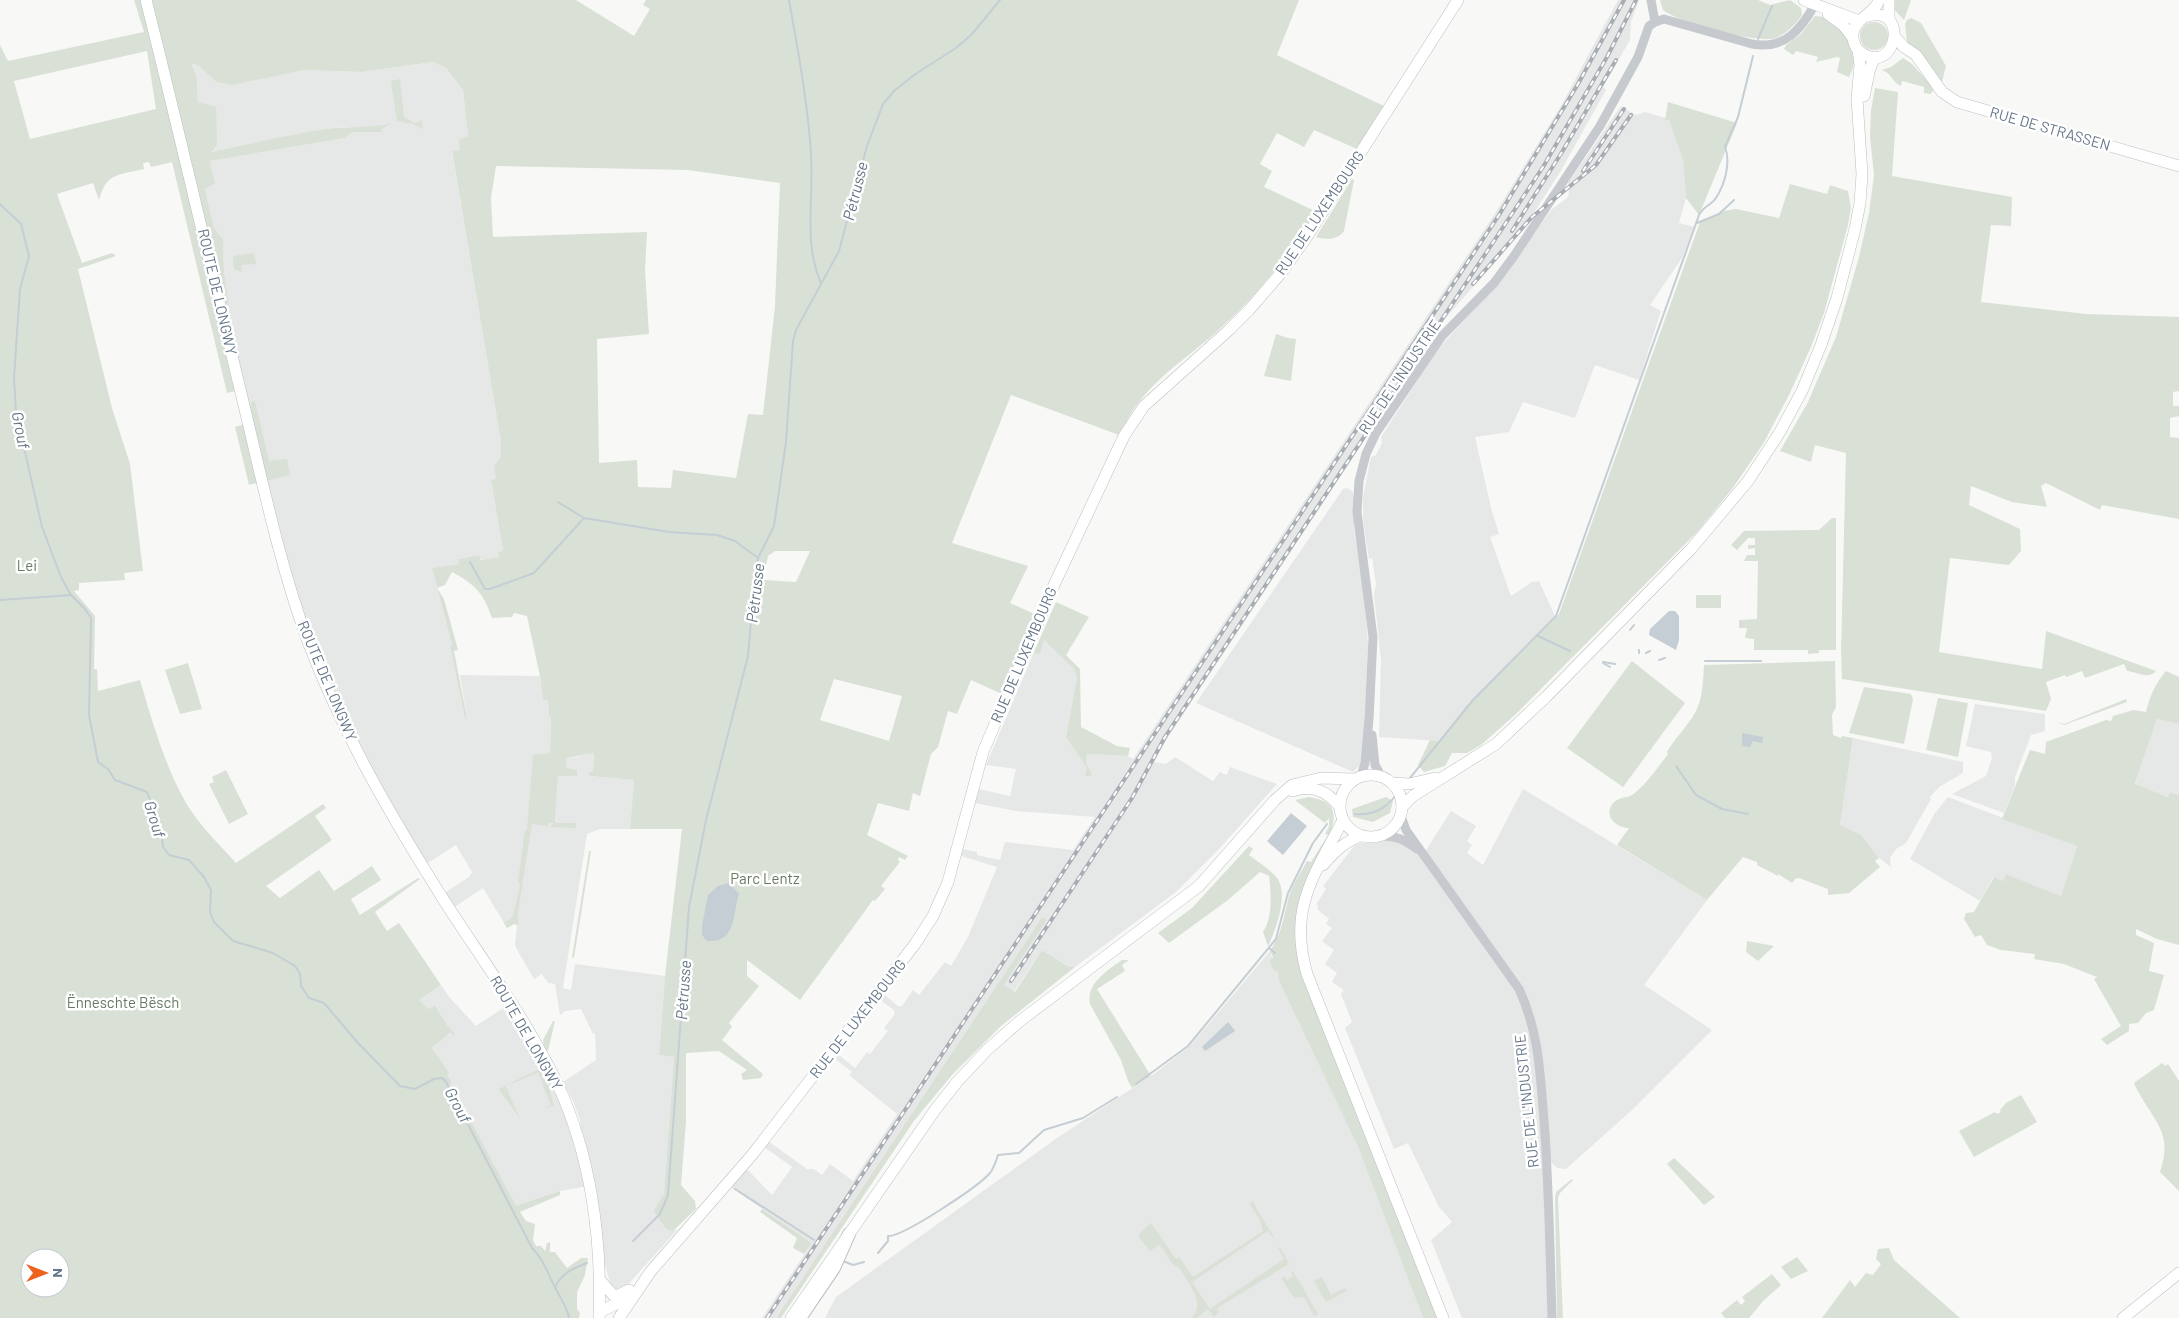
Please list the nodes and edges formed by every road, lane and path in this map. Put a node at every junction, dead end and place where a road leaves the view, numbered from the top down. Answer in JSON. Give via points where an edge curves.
{"nodes":[{"id":1,"x":146,"y":0,"type":"edge"},
{"id":2,"x":1651,"y":0,"type":"edge"},
{"id":3,"x":1879,"y":0,"type":"edge"},
{"id":4,"x":1889,"y":0,"type":"edge"},
{"id":5,"x":1456,"y":1,"type":"edge"},
{"id":6,"x":1810,"y":2,"type":"edge"},
{"id":7,"x":1861,"y":19,"type":"junction"},
{"id":8,"x":1888,"y":20,"type":"junction"},
{"id":9,"x":1655,"y":22,"type":"junction"},
{"id":10,"x":1895,"y":37,"type":"junction"},
{"id":11,"x":1853,"y":38,"type":"junction"},
{"id":12,"x":1858,"y":50,"type":"junction"},
{"id":13,"x":1887,"y":53,"type":"junction"},
{"id":14,"x":1876,"y":57,"type":"junction"},
{"id":15,"x":1930,"y":77,"type":"junction"},
{"id":16,"x":1860,"y":143,"type":"junction"},
{"id":17,"x":2179,"y":166,"type":"edge"},
{"id":18,"x":1369,"y":719,"type":"junction"},
{"id":19,"x":1381,"y":776,"type":"junction"},
{"id":20,"x":1444,"y":776,"type":"junction"},
{"id":21,"x":1358,"y":777,"type":"junction"},
{"id":22,"x":1393,"y":783,"type":"junction"},
{"id":23,"x":1280,"y":795,"type":"junction"},
{"id":24,"x":1339,"y":806,"type":"junction"},
{"id":25,"x":1402,"y":811,"type":"junction"},
{"id":26,"x":1343,"y":820,"type":"junction"},
{"id":27,"x":1361,"y":836,"type":"junction"},
{"id":28,"x":1381,"y":836,"type":"junction"},
{"id":29,"x":1423,"y":855,"type":"junction"},
{"id":30,"x":1311,"y":880,"type":"junction"},
{"id":31,"x":850,"y":1234,"type":"junction"},
{"id":32,"x":651,"y":1271,"type":"junction"},
{"id":33,"x":2179,"y":1273,"type":"edge"},
{"id":34,"x":600,"y":1280,"type":"junction"},
{"id":35,"x":621,"y":1314,"type":"edge"},
{"id":36,"x":600,"y":1315,"type":"edge"},
{"id":37,"x":791,"y":1318,"type":"edge"},
{"id":38,"x":800,"y":1318,"type":"edge"},
{"id":39,"x":1443,"y":1318,"type":"edge"},
{"id":40,"x":1552,"y":1318,"type":"edge"},
{"id":41,"x":2123,"y":1318,"type":"edge"}],
"edges":[{"from":1,"to":34,"type":"main road","name":"ROUTE DE LONGWY","via":[[268,506],[300,620],[363,765],[397,825],[529,1032],[557,1084],[576,1134],[590,1186]]},
{"from":2,"to":9,"type":"street"},
{"from":3,"to":7,"type":"main road","via":[[1875,8]]},
{"from":4,"to":8,"type":"main road"},
{"from":5,"to":32,"type":"main road","name":"RUE DE LUXEMBOURG","via":[[1362,152],[1281,273],[1230,330],[1144,406],[1124,436],[1054,585],[983,752],[948,882],[933,916],[915,944],[752,1155]]},
{"from":6,"to":7,"type":"main road"},
{"from":6,"to":9,"type":"street","via":[[1805,22],[1796,33],[1767,46],[1664,19]]},
{"from":6,"to":11,"type":"main road","via":[[1844,25]]},
{"from":7,"to":8,"type":"main road","via":[[1877,14]]},
{"from":7,"to":11,"type":"main road","via":[[1855,26]]},
{"from":8,"to":10,"type":"main road"},
{"from":9,"to":18,"type":"street","name":"RUE DE L'INDUSTRIE","via":[[1650,26],[1638,57],[1600,126],[1519,248],[1494,283],[1442,336],[1376,433],[1366,454],[1359,481],[1357,512],[1372,622]]},
{"from":10,"to":13,"type":"main road"},
{"from":10,"to":15,"type":"main road","name":"RUE DE STRASSEN","via":[[1916,55]]},
{"from":11,"to":12,"type":"main road"},
{"from":12,"to":14,"type":"main road"},
{"from":12,"to":16,"type":"main road","via":[[1860,64],[1856,99]]},
{"from":13,"to":14,"type":"main road"},
{"from":13,"to":15,"type":"main road","name":"RUE DE STRASSEN","via":[[1901,53],[1910,58]]},
{"from":14,"to":16,"type":"main road","via":[[1866,83]]},
{"from":15,"to":17,"type":"main road","name":"RUE DE STRASSEN","via":[[1942,92],[1957,102]]},
{"from":16,"to":20,"type":"main road","via":[[1860,203],[1837,298],[1802,391],[1759,465],[1691,549],[1547,696],[1496,744]]},
{"from":18,"to":19,"type":"street","name":"RUE DE L'INDUSTRIE","via":[[1375,765]]},
{"from":18,"to":21,"type":"street","name":"RUE DE L'INDUSTRIE","via":[[1365,763]]},
{"from":19,"to":21,"type":"main road"},
{"from":19,"to":22,"type":"main road"},
{"from":20,"to":22,"type":"main road","via":[[1409,784]]},
{"from":20,"to":25,"type":"main road","via":[[1413,796]]},
{"from":21,"to":23,"type":"main road","via":[[1306,780],[1292,785]]},
{"from":21,"to":24,"type":"main road","via":[[1343,791]]},
{"from":22,"to":25,"type":"main road","via":[[1401,798]]},
{"from":23,"to":24,"type":"main road","via":[[1307,788],[1320,790],[1330,795]]},
{"from":23,"to":31,"type":"main road","via":[[1199,886],[1061,989],[987,1050],[935,1110]]},
{"from":24,"to":26,"type":"main road"},
{"from":25,"to":28,"type":"main road","via":[[1396,824]]},
{"from":25,"to":29,"type":"street","name":"RUE DE L'INDUSTRIE","via":[[1406,830]]},
{"from":26,"to":27,"type":"main road"},
{"from":26,"to":30,"type":"main road"},
{"from":27,"to":28,"type":"main road"},
{"from":27,"to":30,"type":"main road","via":[[1338,848]]},
{"from":28,"to":29,"type":"street","name":"RUE DE L'INDUSTRIE","via":[[1400,838]]},
{"from":29,"to":40,"type":"street","name":"RUE DE L'INDUSTRIE","via":[[1528,1008],[1536,1038],[1549,1180]]},
{"from":30,"to":39,"type":"main road","via":[[1304,901],[1300,935],[1307,974]]},
{"from":31,"to":37,"type":"main road"},
{"from":31,"to":38,"type":"highway","via":[[834,1268]]},
{"from":32,"to":34,"type":"main road","via":[[620,1295],[613,1295]]},
{"from":32,"to":35,"type":"main road","name":"RUE DE LUXEMBOURG"},
{"from":32,"to":36,"type":"main road","via":[[629,1295]]},
{"from":33,"to":41,"type":"main road"},
{"from":34,"to":36,"type":"main road","name":"ROUTE DE LONGWY"},
{"from":35,"to":36,"type":"main road"}]}
